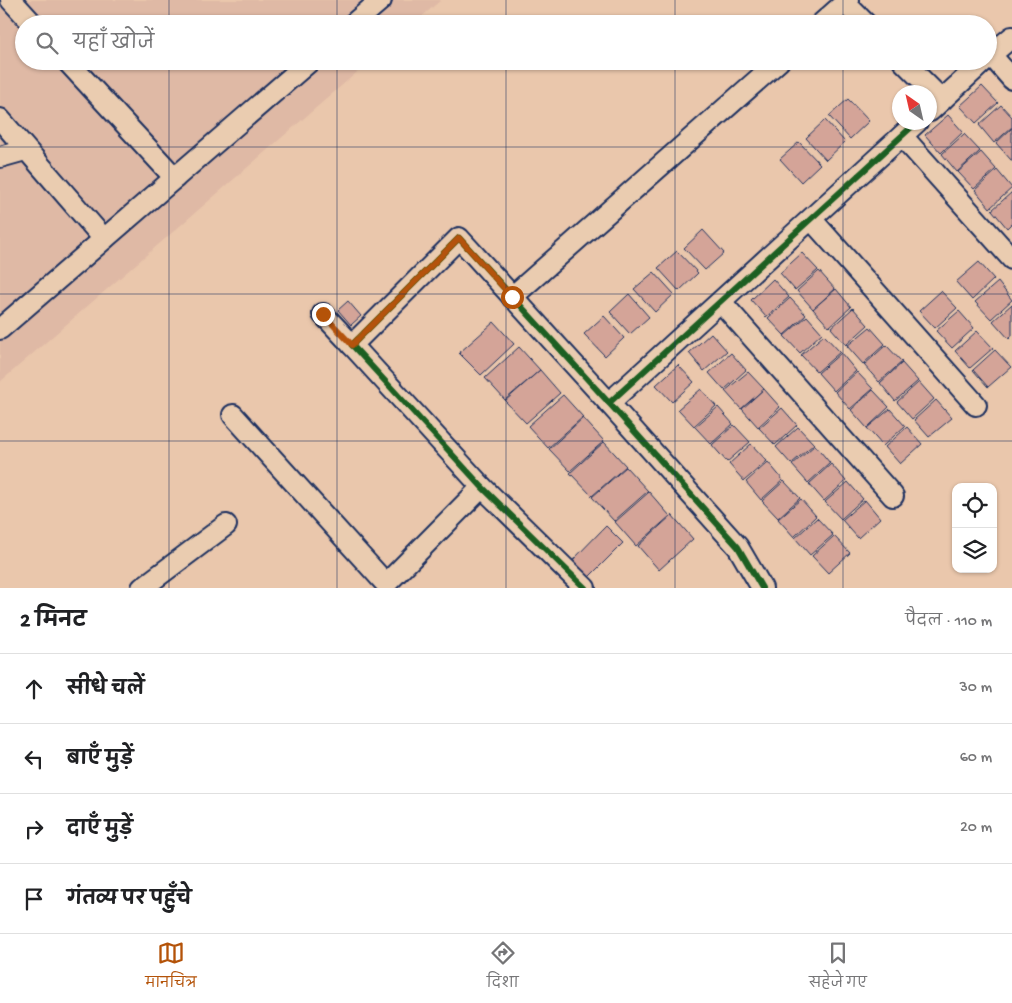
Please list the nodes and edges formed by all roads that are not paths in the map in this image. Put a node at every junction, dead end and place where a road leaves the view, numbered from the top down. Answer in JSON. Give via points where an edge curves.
{"nodes":[{"id":1,"x":11,"y":0,"type":"edge"},
{"id":2,"x":381,"y":0,"type":"edge"},
{"id":3,"x":846,"y":1,"type":"edge"},
{"id":4,"x":25,"y":15,"type":"edge"},
{"id":5,"x":364,"y":15,"type":"edge"},
{"id":6,"x":831,"y":15,"type":"edge"},
{"id":7,"x":858,"y":15,"type":"edge"},
{"id":8,"x":1012,"y":37,"type":"edge"},
{"id":9,"x":997,"y":50,"type":"edge"},
{"id":10,"x":997,"y":66,"type":"edge"},
{"id":11,"x":75,"y":70,"type":"edge"},
{"id":12,"x":300,"y":70,"type":"edge"},
{"id":13,"x":769,"y":70,"type":"edge"},
{"id":14,"x":910,"y":70,"type":"edge"},
{"id":15,"x":974,"y":70,"type":"edge"},
{"id":16,"x":1012,"y":79,"type":"edge"},
{"id":17,"x":921,"y":85,"type":"edge"},
{"id":18,"x":937,"y":105,"type":"edge"},
{"id":19,"x":0,"y":119,"type":"edge"},
{"id":20,"x":909,"y":130,"type":"edge"},
{"id":21,"x":911,"y":130,"type":"edge"},
{"id":22,"x":25,"y":150,"type":"junction"},
{"id":23,"x":0,"y":157,"type":"edge"},
{"id":24,"x":175,"y":178,"type":"junction"},
{"id":25,"x":812,"y":220,"type":"junction"},
{"id":26,"x":104,"y":239,"type":"junction"},
{"id":27,"x":1012,"y":259,"type":"edge"},
{"id":28,"x":512,"y":297,"type":"junction"},
{"id":29,"x":721,"y":302,"type":"junction"},
{"id":30,"x":323,"y":314,"type":"dead end"},
{"id":31,"x":0,"y":328,"type":"edge"},
{"id":32,"x":352,"y":345,"type":"junction"},
{"id":33,"x":609,"y":403,"type":"junction"},
{"id":34,"x":976,"y":405,"type":"dead end"},
{"id":35,"x":233,"y":415,"type":"dead end"},
{"id":36,"x":482,"y":487,"type":"junction"},
{"id":37,"x":893,"y":496,"type":"dead end"},
{"id":38,"x":226,"y":525,"type":"dead end"},
{"id":39,"x":386,"y":587,"type":"edge"},
{"id":40,"x":142,"y":588,"type":"edge"},
{"id":41,"x":585,"y":588,"type":"edge"},
{"id":42,"x":762,"y":588,"type":"edge"}],
"edges":[{"from":1,"to":4,"type":"street"},
{"from":2,"to":5,"type":"street"},
{"from":3,"to":6,"type":"street"},
{"from":3,"to":7,"type":"street"},
{"from":8,"to":9,"type":"street"},
{"from":10,"to":16,"type":"street"},
{"from":11,"to":24,"type":"street"},
{"from":12,"to":24,"type":"street"},
{"from":13,"to":28,"type":"street"},
{"from":14,"to":17,"type":"street"},
{"from":15,"to":18,"type":"street"},
{"from":19,"to":22,"type":"street"},
{"from":20,"to":25,"type":"street"},
{"from":21,"to":27,"type":"street"},
{"from":22,"to":23,"type":"street"},
{"from":22,"to":26,"type":"street"},
{"from":24,"to":26,"type":"street"},
{"from":25,"to":29,"type":"street"},
{"from":25,"to":34,"type":"street"},
{"from":26,"to":31,"type":"street"},
{"from":28,"to":32,"type":"street","via":[[459,238]]},
{"from":28,"to":33,"type":"street"},
{"from":29,"to":33,"type":"street"},
{"from":29,"to":37,"type":"street"},
{"from":30,"to":32,"type":"street"},
{"from":32,"to":36,"type":"street"},
{"from":33,"to":42,"type":"street","via":[[738,547]]},
{"from":35,"to":39,"type":"street"},
{"from":36,"to":39,"type":"street"},
{"from":36,"to":41,"type":"street"},
{"from":38,"to":40,"type":"street"}]}
